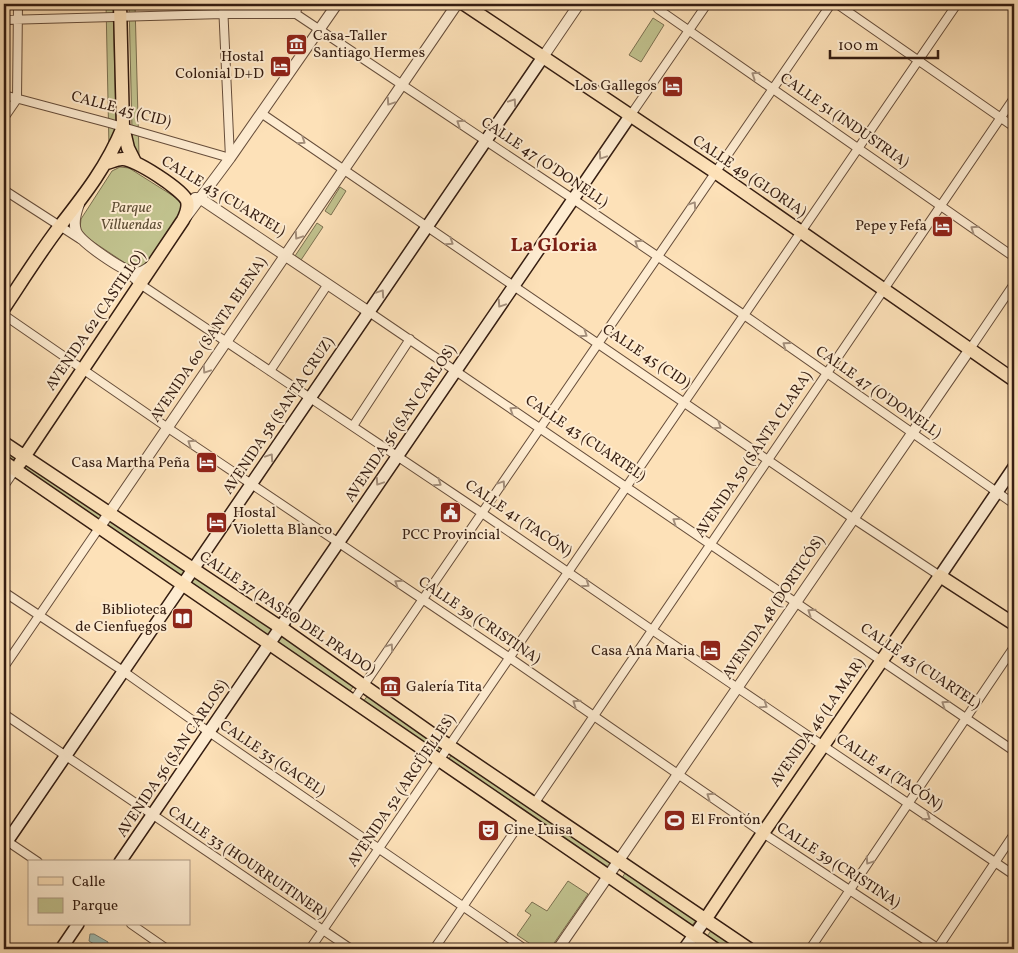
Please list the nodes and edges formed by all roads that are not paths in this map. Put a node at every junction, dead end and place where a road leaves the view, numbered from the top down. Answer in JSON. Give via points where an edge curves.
{"nodes":[{"id":1,"x":18,"y":4,"type":"edge"},
{"id":2,"x":223,"y":4,"type":"edge"},
{"id":3,"x":298,"y":4,"type":"edge"},
{"id":4,"x":337,"y":4,"type":"edge"},
{"id":5,"x":456,"y":4,"type":"edge"},
{"id":6,"x":464,"y":4,"type":"edge"},
{"id":7,"x":579,"y":4,"type":"edge"},
{"id":8,"x":707,"y":4,"type":"edge"},
{"id":9,"x":831,"y":4,"type":"edge"},
{"id":10,"x":837,"y":4,"type":"edge"},
{"id":11,"x":957,"y":4,"type":"edge"},
{"id":12,"x":658,"y":9,"type":"dead end"},
{"id":13,"x":120,"y":10,"type":"edge"},
{"id":14,"x":223,"y":14,"type":"junction"},
{"id":15,"x":296,"y":14,"type":"junction"},
{"id":16,"x":4,"y":20,"type":"edge"},
{"id":17,"x":18,"y":20,"type":"junction"},
{"id":18,"x":319,"y":30,"type":"junction"},
{"id":19,"x":689,"y":30,"type":"junction"},
{"id":20,"x":543,"y":57,"type":"junction"},
{"id":21,"x":918,"y":60,"type":"junction"},
{"id":22,"x":402,"y":84,"type":"junction"},
{"id":23,"x":773,"y":88,"type":"junction"},
{"id":24,"x":4,"y":95,"type":"edge"},
{"id":25,"x":1014,"y":98,"type":"edge"},
{"id":26,"x":17,"y":99,"type":"junction"},
{"id":27,"x":261,"y":113,"type":"junction"},
{"id":28,"x":630,"y":116,"type":"junction"},
{"id":29,"x":4,"y":118,"type":"edge"},
{"id":30,"x":1001,"y":118,"type":"junction"},
{"id":31,"x":123,"y":127,"type":"junction"},
{"id":32,"x":1014,"y":127,"type":"edge"},
{"id":33,"x":486,"y":140,"type":"junction"},
{"id":34,"x":858,"y":148,"type":"junction"},
{"id":35,"x":230,"y":158,"type":"junction"},
{"id":36,"x":135,"y":162,"type":"junction"},
{"id":37,"x":107,"y":163,"type":"junction"},
{"id":38,"x":344,"y":169,"type":"junction"},
{"id":39,"x":715,"y":172,"type":"junction"},
{"id":40,"x":4,"y":190,"type":"edge"},
{"id":41,"x":180,"y":192,"type":"junction"},
{"id":42,"x":201,"y":199,"type":"junction"},
{"id":43,"x":573,"y":199,"type":"junction"},
{"id":44,"x":79,"y":204,"type":"junction"},
{"id":45,"x":941,"y":206,"type":"junction"},
{"id":46,"x":184,"y":220,"type":"junction"},
{"id":47,"x":60,"y":227,"type":"junction"},
{"id":48,"x":427,"y":227,"type":"junction"},
{"id":49,"x":801,"y":232,"type":"junction"},
{"id":50,"x":84,"y":241,"type":"junction"},
{"id":51,"x":286,"y":255,"type":"junction"},
{"id":52,"x":658,"y":256,"type":"junction"},
{"id":53,"x":1014,"y":256,"type":"edge"},
{"id":54,"x":152,"y":266,"type":"junction"},
{"id":55,"x":125,"y":270,"type":"junction"},
{"id":56,"x":140,"y":284,"type":"junction"},
{"id":57,"x":328,"y":284,"type":"junction"},
{"id":58,"x":1014,"y":284,"type":"edge"},
{"id":59,"x":514,"y":286,"type":"junction"},
{"id":60,"x":883,"y":289,"type":"junction"},
{"id":61,"x":4,"y":308,"type":"edge"},
{"id":62,"x":369,"y":312,"type":"junction"},
{"id":63,"x":4,"y":315,"type":"edge"},
{"id":64,"x":744,"y":315,"type":"junction"},
{"id":65,"x":410,"y":340,"type":"junction"},
{"id":66,"x":226,"y":342,"type":"junction"},
{"id":67,"x":598,"y":344,"type":"junction"},
{"id":68,"x":970,"y":349,"type":"junction"},
{"id":69,"x":84,"y":369,"type":"junction"},
{"id":70,"x":456,"y":370,"type":"junction"},
{"id":71,"x":270,"y":371,"type":"junction"},
{"id":72,"x":826,"y":374,"type":"junction"},
{"id":73,"x":1014,"y":380,"type":"edge"},
{"id":74,"x":310,"y":398,"type":"junction"},
{"id":75,"x":684,"y":403,"type":"junction"},
{"id":76,"x":352,"y":426,"type":"junction"},
{"id":77,"x":168,"y":428,"type":"junction"},
{"id":78,"x":540,"y":428,"type":"junction"},
{"id":79,"x":912,"y":434,"type":"junction"},
{"id":80,"x":4,"y":443,"type":"edge"},
{"id":81,"x":397,"y":456,"type":"junction"},
{"id":82,"x":24,"y":457,"type":"junction"},
{"id":83,"x":768,"y":460,"type":"junction"},
{"id":84,"x":4,"y":462,"type":"edge"},
{"id":85,"x":1014,"y":468,"type":"edge"},
{"id":86,"x":15,"y":470,"type":"junction"},
{"id":87,"x":251,"y":484,"type":"junction"},
{"id":88,"x":4,"y":486,"type":"edge"},
{"id":89,"x":627,"y":487,"type":"junction"},
{"id":90,"x":997,"y":493,"type":"junction"},
{"id":91,"x":1014,"y":504,"type":"edge"},
{"id":92,"x":109,"y":513,"type":"junction"},
{"id":93,"x":482,"y":513,"type":"junction"},
{"id":94,"x":854,"y":519,"type":"junction"},
{"id":95,"x":99,"y":528,"type":"junction"},
{"id":96,"x":338,"y":543,"type":"junction"},
{"id":97,"x":710,"y":544,"type":"junction"},
{"id":98,"x":193,"y":569,"type":"junction"},
{"id":99,"x":568,"y":572,"type":"junction"},
{"id":100,"x":940,"y":576,"type":"junction"},
{"id":101,"x":183,"y":584,"type":"junction"},
{"id":102,"x":4,"y":592,"type":"edge"},
{"id":103,"x":423,"y":599,"type":"junction"},
{"id":104,"x":796,"y":602,"type":"junction"},
{"id":105,"x":39,"y":616,"type":"junction"},
{"id":106,"x":1014,"y":624,"type":"edge"},
{"id":107,"x":280,"y":627,"type":"junction"},
{"id":108,"x":652,"y":630,"type":"junction"},
{"id":109,"x":269,"y":643,"type":"junction"},
{"id":110,"x":1014,"y":647,"type":"edge"},
{"id":111,"x":510,"y":658,"type":"junction"},
{"id":112,"x":881,"y":660,"type":"junction"},
{"id":113,"x":4,"y":668,"type":"edge"},
{"id":114,"x":123,"y":671,"type":"junction"},
{"id":115,"x":364,"y":685,"type":"junction"},
{"id":116,"x":738,"y":687,"type":"junction"},
{"id":117,"x":353,"y":701,"type":"junction"},
{"id":118,"x":4,"y":714,"type":"edge"},
{"id":119,"x":594,"y":716,"type":"junction"},
{"id":120,"x":966,"y":718,"type":"junction"},
{"id":121,"x":209,"y":732,"type":"junction"},
{"id":122,"x":449,"y":746,"type":"junction"},
{"id":123,"x":822,"y":746,"type":"junction"},
{"id":124,"x":1014,"y":751,"type":"edge"},
{"id":125,"x":65,"y":756,"type":"junction"},
{"id":126,"x":439,"y":762,"type":"junction"},
{"id":127,"x":678,"y":774,"type":"junction"},
{"id":128,"x":534,"y":804,"type":"junction"},
{"id":129,"x":908,"y":804,"type":"junction"},
{"id":130,"x":152,"y":816,"type":"junction"},
{"id":131,"x":523,"y":819,"type":"junction"},
{"id":132,"x":763,"y":832,"type":"junction"},
{"id":133,"x":1014,"y":834,"type":"edge"},
{"id":134,"x":5,"y":842,"type":"edge"},
{"id":135,"x":379,"y":849,"type":"junction"},
{"id":136,"x":35,"y":860,"type":"edge"},
{"id":137,"x":121,"y":860,"type":"edge"},
{"id":138,"x":619,"y":860,"type":"junction"},
{"id":139,"x":995,"y":862,"type":"junction"},
{"id":140,"x":1014,"y":875,"type":"edge"},
{"id":141,"x":608,"y":877,"type":"junction"},
{"id":142,"x":850,"y":890,"type":"junction"},
{"id":143,"x":463,"y":907,"type":"junction"},
{"id":144,"x":705,"y":920,"type":"junction"},
{"id":145,"x":77,"y":926,"type":"edge"},
{"id":146,"x":133,"y":926,"type":"edge"},
{"id":147,"x":323,"y":930,"type":"junction"},
{"id":148,"x":694,"y":935,"type":"junction"},
{"id":149,"x":61,"y":949,"type":"edge"},
{"id":150,"x":167,"y":949,"type":"edge"},
{"id":151,"x":310,"y":949,"type":"edge"},
{"id":152,"x":352,"y":949,"type":"edge"},
{"id":153,"x":434,"y":949,"type":"edge"},
{"id":154,"x":525,"y":949,"type":"edge"},
{"id":155,"x":558,"y":949,"type":"edge"},
{"id":156,"x":684,"y":949,"type":"edge"},
{"id":157,"x":715,"y":949,"type":"edge"},
{"id":158,"x":749,"y":949,"type":"edge"},
{"id":159,"x":810,"y":949,"type":"edge"},
{"id":160,"x":938,"y":949,"type":"edge"}],
"edges":[{"from":1,"to":17,"type":"street"},
{"from":2,"to":14,"type":"street"},
{"from":3,"to":15,"type":"street"},
{"from":4,"to":18,"type":"street","name":"AVENIDA 62 (CASTILLO)"},
{"from":5,"to":22,"type":"street","name":"AVENIDA 60 (SANTA ELENA)"},
{"from":6,"to":20,"type":"main road","name":"CALLE 49 (GLORIA)"},
{"from":7,"to":20,"type":"street","name":"AVENIDA 58 (SANTA CRUZ)"},
{"from":8,"to":19,"type":"street","name":"AVENIDA 56 (SAN CARLOS)"},
{"from":9,"to":23,"type":"street"},
{"from":10,"to":21,"type":"street"},
{"from":11,"to":21,"type":"street","name":"AVENIDA 52 (ARGÜELLES)"},
{"from":12,"to":19,"type":"street","name":"CALLE 51 (INDUSTRIA)"},
{"from":13,"to":14,"type":"street"},
{"from":13,"to":17,"type":"street"},
{"from":13,"to":31,"type":"main road"},
{"from":14,"to":15,"type":"street"},
{"from":14,"to":35,"type":"street"},
{"from":15,"to":18,"type":"street","name":"CALLE 47 (O'DONELL)"},
{"from":16,"to":17,"type":"street"},
{"from":17,"to":26,"type":"street"},
{"from":18,"to":22,"type":"street","name":"CALLE 47 (O'DONELL)"},
{"from":18,"to":27,"type":"street","name":"AVENIDA 62 (CASTILLO)"},
{"from":23,"to":19,"type":"street","name":"CALLE 51 (INDUSTRIA)","one_way":true},
{"from":19,"to":28,"type":"street","name":"AVENIDA 56 (SAN CARLOS)"},
{"from":20,"to":28,"type":"main road","name":"CALLE 49 (GLORIA)"},
{"from":33,"to":20,"type":"main road","name":"AVENIDA 58 (SANTA CRUZ)","one_way":true},
{"from":21,"to":30,"type":"street"},
{"from":21,"to":34,"type":"street","name":"AVENIDA 52 (ARGÜELLES)"},
{"from":33,"to":22,"type":"street","name":"CALLE 47 (O'DONELL)","one_way":true},
{"from":22,"to":38,"type":"street","name":"AVENIDA 60 (SANTA ELENA)","one_way":true},
{"from":23,"to":34,"type":"street","name":"CALLE 51 (INDUSTRIA)"},
{"from":23,"to":39,"type":"street"},
{"from":24,"to":26,"type":"street","name":"CALLE 45 (CID)"},
{"from":25,"to":30,"type":"street","name":"AVENIDA 50 (SANTA CLARA)"},
{"from":26,"to":29,"type":"street"},
{"from":26,"to":31,"type":"street","name":"CALLE 45 (CID)"},
{"from":27,"to":35,"type":"street","name":"AVENIDA 62 (CASTILLO)"},
{"from":27,"to":38,"type":"street","name":"CALLE 45 (CID)","one_way":true},
{"from":28,"to":39,"type":"main road","name":"CALLE 49 (GLORIA)"},
{"from":28,"to":43,"type":"main road","name":"AVENIDA 56 (SAN CARLOS)","one_way":true},
{"from":30,"to":32,"type":"street"},
{"from":30,"to":45,"type":"street","name":"AVENIDA 50 (SANTA CLARA)"},
{"from":31,"to":35,"type":"street","name":"CALLE 45 (CID)"},
{"from":31,"to":36,"type":"main road"},
{"from":31,"to":37,"type":"main road"},
{"from":33,"to":43,"type":"street","name":"CALLE 47 (O'DONELL)"},
{"from":33,"to":48,"type":"main road","name":"AVENIDA 58 (SANTA CRUZ)"},
{"from":34,"to":45,"type":"street","name":"CALLE 51 (INDUSTRIA)"},
{"from":34,"to":49,"type":"street","name":"AVENIDA 52 (ARGÜELLES)"},
{"from":35,"to":42,"type":"street","name":"AVENIDA 62 (CASTILLO)"},
{"from":36,"to":37,"type":"main road","via":[[122,159]]},
{"from":36,"to":41,"type":"main road","name":"CALLE 43 (CUARTEL)"},
{"from":37,"to":44,"type":"main road"},
{"from":38,"to":48,"type":"street","name":"CALLE 45 (CID)"},
{"from":38,"to":51,"type":"street","name":"AVENIDA 60 (SANTA ELENA)","one_way":true},
{"from":39,"to":49,"type":"main road","name":"CALLE 49 (GLORIA)"},
{"from":52,"to":39,"type":"street","one_way":true},
{"from":40,"to":47,"type":"street","name":"CALLE 41 (TACÓN)"},
{"from":41,"to":42,"type":"street","name":"CALLE 43 (CUARTEL)"},
{"from":41,"to":46,"type":"main road","via":[[188,211]]},
{"from":42,"to":46,"type":"street","name":"AVENIDA 62 (CASTILLO)"},
{"from":42,"to":51,"type":"street","name":"CALLE 43 (CUARTEL)"},
{"from":52,"to":43,"type":"street","name":"CALLE 47 (O'DONELL)","one_way":true},
{"from":43,"to":59,"type":"main road","name":"AVENIDA 56 (SAN CARLOS)"},
{"from":44,"to":47,"type":"main road"},
{"from":44,"to":50,"type":"street","via":[[76,231]]},
{"from":53,"to":45,"type":"street","name":"CALLE 51 (INDUSTRIA)","one_way":true},
{"from":45,"to":60,"type":"street","name":"AVENIDA 50 (SANTA CLARA)"},
{"from":46,"to":54,"type":"main road","name":"AVENIDA 62 (CASTILLO)"},
{"from":47,"to":50,"type":"street","name":"CALLE 41 (TACÓN)"},
{"from":47,"to":61,"type":"main road"},
{"from":48,"to":59,"type":"street","name":"CALLE 45 (CID)","one_way":true},
{"from":62,"to":48,"type":"main road","name":"AVENIDA 58 (SANTA CRUZ)","one_way":true},
{"from":49,"to":60,"type":"main road","name":"CALLE 49 (GLORIA)"},
{"from":49,"to":64,"type":"street","name":"AVENIDA 52 (ARGÜELLES)"},
{"from":50,"to":55,"type":"street","name":"CALLE 41 (TACÓN)"},
{"from":51,"to":57,"type":"street","name":"CALLE 43 (CUARTEL)"},
{"from":51,"to":66,"type":"street","name":"AVENIDA 60 (SANTA ELENA)"},
{"from":52,"to":64,"type":"street","name":"CALLE 47 (O'DONELL)"},
{"from":52,"to":67,"type":"street"},
{"from":54,"to":55,"type":"street","via":[[142,272]]},
{"from":54,"to":56,"type":"main road","name":"AVENIDA 62 (CASTILLO)"},
{"from":55,"to":56,"type":"street","name":"CALLE 41 (TACÓN)"},
{"from":56,"to":66,"type":"street","name":"CALLE 41 (TACÓN)"},
{"from":56,"to":69,"type":"main road","name":"AVENIDA 62 (CASTILLO)"},
{"from":57,"to":62,"type":"street","name":"CALLE 43 (CUARTEL)"},
{"from":57,"to":71,"type":"street"},
{"from":58,"to":68,"type":"street","name":"AVENIDA 48 (DORTICÓS)"},
{"from":59,"to":67,"type":"street","name":"CALLE 45 (CID)","one_way":true},
{"from":59,"to":70,"type":"main road","name":"AVENIDA 56 (SAN CARLOS)","one_way":true},
{"from":60,"to":68,"type":"main road","name":"CALLE 49 (GLORIA)"},
{"from":60,"to":72,"type":"street","name":"AVENIDA 50 (SANTA CLARA)"},
{"from":62,"to":65,"type":"street","name":"CALLE 43 (CUARTEL)"},
{"from":62,"to":74,"type":"main road","name":"AVENIDA 58 (SANTA CRUZ)"},
{"from":63,"to":69,"type":"street","name":"CALLE 39 (CRISTINA)"},
{"from":72,"to":64,"type":"street","name":"CALLE 47 (O'DONELL)","one_way":true},
{"from":64,"to":75,"type":"street","name":"AVENIDA 52 (ARGÜELLES)"},
{"from":65,"to":70,"type":"street","name":"CALLE 43 (CUARTEL)"},
{"from":65,"to":76,"type":"street"},
{"from":66,"to":71,"type":"street","name":"CALLE 41 (TACÓN)"},
{"from":66,"to":77,"type":"street","name":"AVENIDA 60 (SANTA ELENA)","one_way":true},
{"from":67,"to":75,"type":"street","name":"CALLE 45 (CID)"},
{"from":67,"to":78,"type":"street"},
{"from":68,"to":73,"type":"main road","name":"CALLE 49 (GLORIA)"},
{"from":68,"to":79,"type":"street","name":"AVENIDA 48 (DORTICÓS)"},
{"from":69,"to":77,"type":"street","name":"CALLE 39 (CRISTINA)"},
{"from":69,"to":82,"type":"main road","name":"AVENIDA 62 (CASTILLO)"},
{"from":78,"to":70,"type":"street","name":"CALLE 43 (CUARTEL)","one_way":true},
{"from":70,"to":81,"type":"main road","name":"AVENIDA 56 (SAN CARLOS)"},
{"from":71,"to":74,"type":"street","name":"CALLE 41 (TACÓN)"},
{"from":72,"to":79,"type":"street","name":"CALLE 47 (O'DONELL)"},
{"from":72,"to":83,"type":"street","name":"AVENIDA 50 (SANTA CLARA)"},
{"from":74,"to":76,"type":"street","name":"CALLE 41 (TACÓN)"},
{"from":87,"to":74,"type":"main road","name":"AVENIDA 58 (SANTA CRUZ)","one_way":true},
{"from":75,"to":83,"type":"street","name":"CALLE 45 (CID)","one_way":true},
{"from":75,"to":89,"type":"street","name":"AVENIDA 52 (ARGÜELLES)"},
{"from":76,"to":81,"type":"street","name":"CALLE 41 (TACÓN)"},
{"from":87,"to":77,"type":"street","name":"CALLE 39 (CRISTINA)","one_way":true},
{"from":77,"to":92,"type":"street","name":"AVENIDA 60 (SANTA ELENA)"},
{"from":78,"to":89,"type":"street","name":"CALLE 43 (CUARTEL)"},
{"from":93,"to":78,"type":"street","one_way":true},
{"from":79,"to":90,"type":"street","name":"CALLE 47 (O'DONELL)"},
{"from":79,"to":94,"type":"street","name":"AVENIDA 48 (DORTICÓS)"},
{"from":80,"to":82,"type":"main road","name":"CALLE 37 (PASEO DEL PRADO)"},
{"from":81,"to":93,"type":"street","name":"CALLE 41 (TACÓN)","one_way":true},
{"from":81,"to":96,"type":"main road","name":"AVENIDA 56 (SAN CARLOS)","one_way":true},
{"from":82,"to":86,"type":"main road","name":"AVENIDA 62 (CASTILLO)"},
{"from":82,"to":92,"type":"main road","name":"CALLE 37 (PASEO DEL PRADO)"},
{"from":83,"to":94,"type":"street","name":"CALLE 45 (CID)"},
{"from":83,"to":97,"type":"street","name":"AVENIDA 50 (SANTA CLARA)"},
{"from":84,"to":86,"type":"main road"},
{"from":85,"to":90,"type":"main road","name":"AVENIDA 46 (LA MAR)"},
{"from":86,"to":88,"type":"street","name":"AVENIDA 62 (CASTILLO)"},
{"from":86,"to":95,"type":"main road"},
{"from":87,"to":96,"type":"street","name":"CALLE 39 (CRISTINA)"},
{"from":87,"to":98,"type":"main road","name":"AVENIDA 58 (SANTA CRUZ)"},
{"from":97,"to":89,"type":"street","name":"CALLE 43 (CUARTEL)","one_way":true},
{"from":89,"to":99,"type":"street","name":"AVENIDA 52 (ARGÜELLES)"},
{"from":90,"to":91,"type":"street","name":"CALLE 47 (O'DONELL)"},
{"from":90,"to":100,"type":"main road","name":"AVENIDA 46 (LA MAR)"},
{"from":92,"to":95,"type":"street","name":"AVENIDA 60 (SANTA ELENA)"},
{"from":92,"to":98,"type":"main road","name":"CALLE 37 (PASEO DEL PRADO)"},
{"from":93,"to":99,"type":"street","name":"CALLE 41 (TACÓN)"},
{"from":93,"to":103,"type":"street"},
{"from":94,"to":100,"type":"street","name":"CALLE 45 (CID)"},
{"from":94,"to":104,"type":"street","name":"AVENIDA 48 (DORTICÓS)"},
{"from":95,"to":101,"type":"main road"},
{"from":95,"to":105,"type":"street","name":"AVENIDA 60 (SANTA ELENA)"},
{"from":103,"to":96,"type":"street","name":"CALLE 39 (CRISTINA)","one_way":true},
{"from":96,"to":107,"type":"main road","name":"AVENIDA 56 (SAN CARLOS)"},
{"from":97,"to":104,"type":"street","name":"CALLE 43 (CUARTEL)"},
{"from":97,"to":108,"type":"street","name":"AVENIDA 50 (SANTA CLARA)"},
{"from":98,"to":101,"type":"main road","name":"AVENIDA 58 (SANTA CRUZ)"},
{"from":98,"to":107,"type":"main road","name":"CALLE 37 (PASEO DEL PRADO)"},
{"from":99,"to":108,"type":"street","name":"CALLE 41 (TACÓN)","one_way":true},
{"from":99,"to":111,"type":"street","name":"AVENIDA 52 (ARGÜELLES)"},
{"from":100,"to":106,"type":"main road","name":"CALLE 45 (CID)"},
{"from":100,"to":112,"type":"main road","name":"AVENIDA 46 (LA MAR)"},
{"from":101,"to":109,"type":"main road"},
{"from":101,"to":114,"type":"main road","name":"AVENIDA 58 (SANTA CRUZ)"},
{"from":102,"to":105,"type":"street","name":"CALLE 35 (GACEL)"},
{"from":103,"to":111,"type":"street","name":"CALLE 39 (CRISTINA)"},
{"from":115,"to":103,"type":"street","one_way":true},
{"from":112,"to":104,"type":"street","name":"CALLE 43 (CUARTEL)","one_way":true},
{"from":104,"to":116,"type":"street","name":"AVENIDA 48 (DORTICÓS)"},
{"from":105,"to":113,"type":"street","name":"AVENIDA 60 (SANTA ELENA)"},
{"from":105,"to":114,"type":"street","name":"CALLE 35 (GACEL)"},
{"from":107,"to":109,"type":"main road","name":"AVENIDA 56 (SAN CARLOS)"},
{"from":107,"to":115,"type":"main road","name":"CALLE 37 (PASEO DEL PRADO)"},
{"from":108,"to":116,"type":"street","name":"CALLE 41 (TACÓN)"},
{"from":108,"to":119,"type":"street","name":"AVENIDA 50 (SANTA CLARA)"},
{"from":109,"to":117,"type":"main road"},
{"from":109,"to":121,"type":"main road","name":"AVENIDA 56 (SAN CARLOS)"},
{"from":110,"to":120,"type":"street"},
{"from":119,"to":111,"type":"street","name":"CALLE 39 (CRISTINA)","one_way":true},
{"from":111,"to":122,"type":"street","name":"AVENIDA 52 (ARGÜELLES)"},
{"from":120,"to":112,"type":"street","name":"CALLE 43 (CUARTEL)","one_way":true},
{"from":112,"to":123,"type":"main road","name":"AVENIDA 46 (LA MAR)"},
{"from":114,"to":121,"type":"street","name":"CALLE 35 (GACEL)"},
{"from":114,"to":125,"type":"main road","name":"AVENIDA 58 (SANTA CRUZ)"},
{"from":115,"to":117,"type":"street"},
{"from":115,"to":122,"type":"main road","name":"CALLE 37 (PASEO DEL PRADO)"},
{"from":116,"to":123,"type":"street","name":"CALLE 41 (TACÓN)","one_way":true},
{"from":116,"to":127,"type":"street","name":"AVENIDA 48 (DORTICÓS)"},
{"from":117,"to":126,"type":"main road"},
{"from":118,"to":125,"type":"street","name":"CALLE 33 (HOURRUITINER)"},
{"from":119,"to":127,"type":"street","name":"CALLE 39 (CRISTINA)"},
{"from":119,"to":128,"type":"street","name":"AVENIDA 50 (SANTA CLARA)"},
{"from":120,"to":124,"type":"street","name":"CALLE 43 (CUARTEL)"},
{"from":120,"to":129,"type":"street"},
{"from":121,"to":130,"type":"main road","name":"AVENIDA 56 (SAN CARLOS)"},
{"from":121,"to":135,"type":"street","name":"CALLE 35 (GACEL)"},
{"from":122,"to":126,"type":"street","name":"AVENIDA 52 (ARGÜELLES)"},
{"from":122,"to":128,"type":"main road","name":"CALLE 37 (PASEO DEL PRADO)"},
{"from":123,"to":129,"type":"street","name":"CALLE 41 (TACÓN)"},
{"from":123,"to":132,"type":"main road","name":"AVENIDA 46 (LA MAR)"},
{"from":125,"to":130,"type":"street","name":"CALLE 33 (HOURRUITINER)"},
{"from":125,"to":134,"type":"main road","name":"AVENIDA 58 (SANTA CRUZ)"},
{"from":126,"to":131,"type":"main road"},
{"from":126,"to":135,"type":"street","name":"AVENIDA 52 (ARGÜELLES)"},
{"from":132,"to":127,"type":"street","name":"CALLE 39 (CRISTINA)","one_way":true},
{"from":127,"to":138,"type":"street","name":"AVENIDA 48 (DORTICÓS)"},
{"from":128,"to":138,"type":"main road","name":"CALLE 37 (PASEO DEL PRADO)"},
{"from":129,"to":139,"type":"street","name":"CALLE 41 (TACÓN)","one_way":true},
{"from":129,"to":142,"type":"street","one_way":true},
{"from":130,"to":137,"type":"main road","name":"AVENIDA 56 (SAN CARLOS)"},
{"from":130,"to":147,"type":"street","name":"CALLE 33 (HOURRUITINER)"},
{"from":131,"to":141,"type":"main road"},
{"from":131,"to":143,"type":"street"},
{"from":132,"to":142,"type":"street","name":"CALLE 39 (CRISTINA)"},
{"from":132,"to":144,"type":"main road","name":"AVENIDA 46 (LA MAR)"},
{"from":133,"to":139,"type":"street"},
{"from":134,"to":136,"type":"street"},
{"from":135,"to":143,"type":"street","name":"CALLE 35 (GACEL)"},
{"from":135,"to":147,"type":"street","name":"AVENIDA 52 (ARGÜELLES)"},
{"from":138,"to":141,"type":"street","name":"AVENIDA 48 (DORTICÓS)"},
{"from":138,"to":144,"type":"main road","name":"CALLE 37 (PASEO DEL PRADO)"},
{"from":139,"to":140,"type":"street","name":"CALLE 41 (TACÓN)"},
{"from":139,"to":160,"type":"street"},
{"from":141,"to":148,"type":"main road"},
{"from":141,"to":155,"type":"street","name":"AVENIDA 48 (DORTICÓS)"},
{"from":142,"to":159,"type":"street"},
{"from":142,"to":160,"type":"street","name":"CALLE 39 (CRISTINA)"},
{"from":143,"to":153,"type":"street"},
{"from":143,"to":154,"type":"street","name":"CALLE 35 (GACEL)"},
{"from":144,"to":148,"type":"main road","name":"AVENIDA 46 (LA MAR)"},
{"from":144,"to":158,"type":"main road","name":"CALLE 37 (PASEO DEL PRADO)"},
{"from":145,"to":149,"type":"main road"},
{"from":146,"to":150,"type":"street"},
{"from":147,"to":151,"type":"street","name":"AVENIDA 52 (ARGÜELLES)"},
{"from":147,"to":152,"type":"street","name":"CALLE 33 (HOURRUITINER)"},
{"from":148,"to":156,"type":"main road","name":"AVENIDA 46 (LA MAR)"},
{"from":148,"to":157,"type":"main road"}]}
